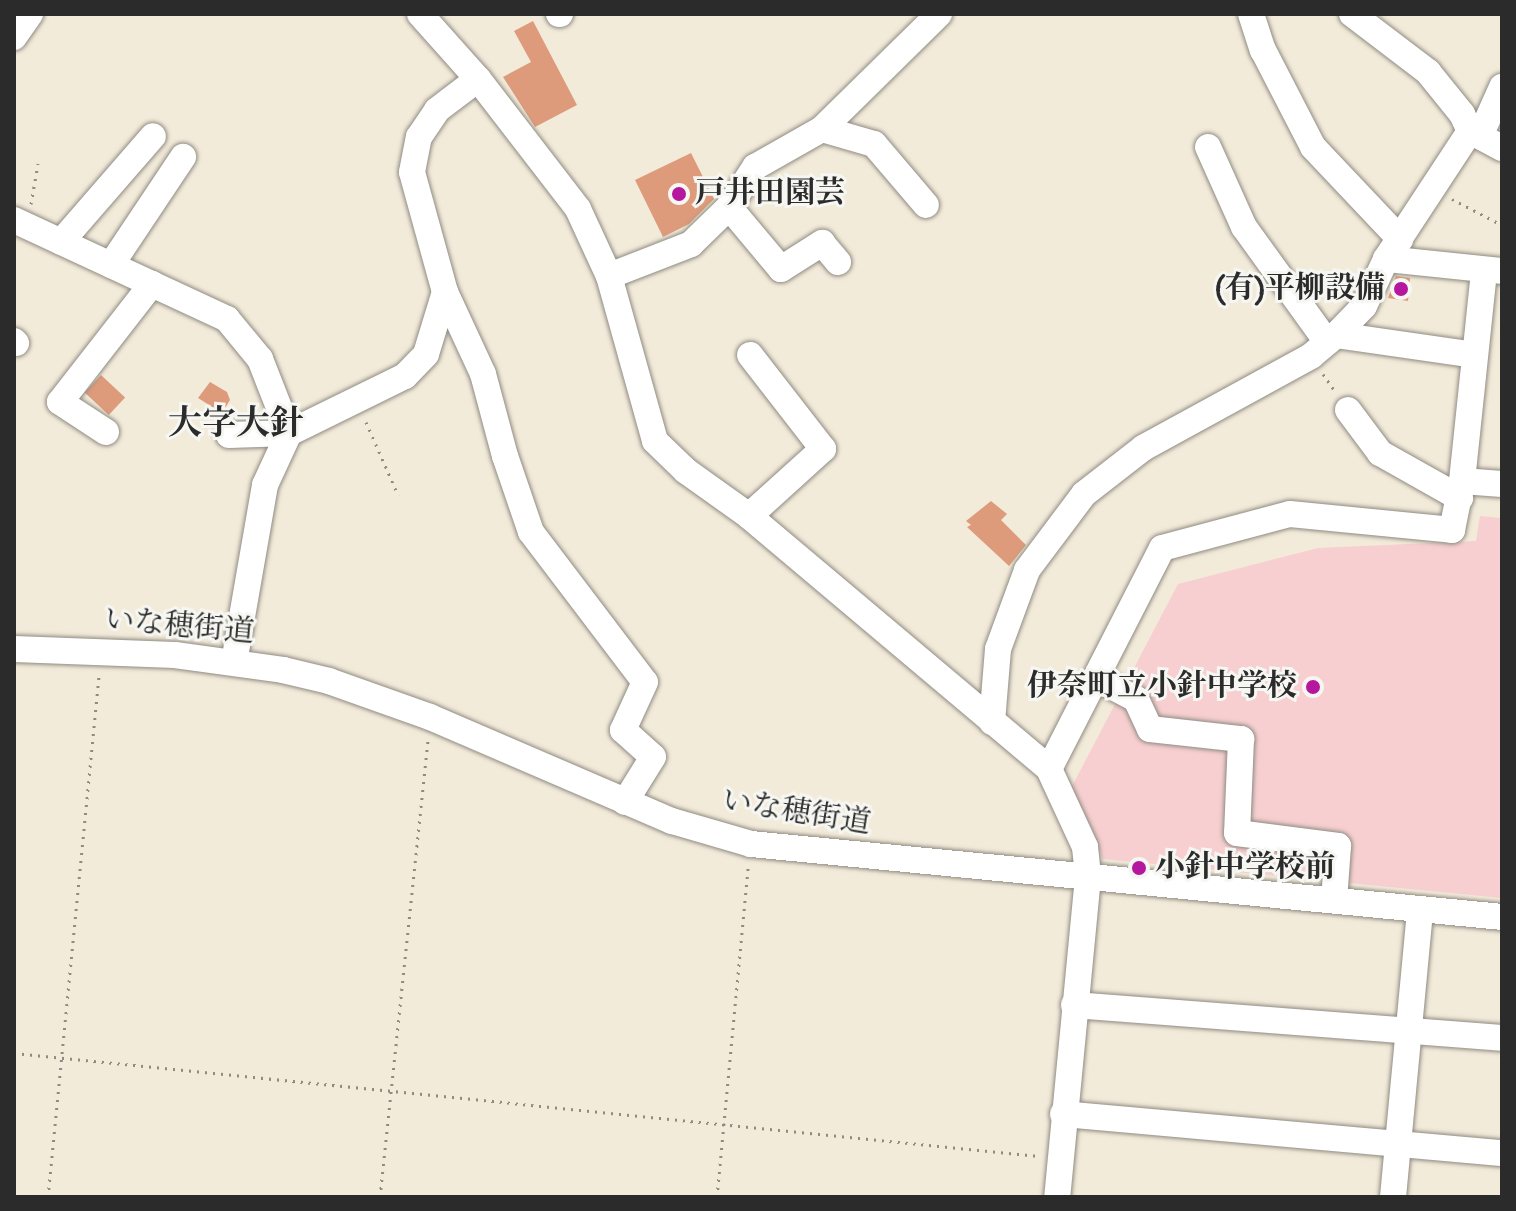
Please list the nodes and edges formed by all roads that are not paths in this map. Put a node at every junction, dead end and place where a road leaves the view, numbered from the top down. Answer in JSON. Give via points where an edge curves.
{"nodes":[{"id":1,"x":30,"y":14,"type":"edge"},
{"id":2,"x":420,"y":14,"type":"edge"},
{"id":3,"x":939,"y":14,"type":"edge"},
{"id":4,"x":1251,"y":14,"type":"edge"},
{"id":5,"x":1352,"y":14,"type":"edge"},
{"id":6,"x":14,"y":37,"type":"edge"},
{"id":7,"x":478,"y":79,"type":"junction"},
{"id":8,"x":1502,"y":87,"type":"edge"},
{"id":9,"x":822,"y":129,"type":"junction"},
{"id":10,"x":153,"y":136,"type":"dead end"},
{"id":11,"x":1484,"y":138,"type":"edge"},
{"id":12,"x":1208,"y":147,"type":"dead end"},
{"id":13,"x":183,"y":157,"type":"dead end"},
{"id":14,"x":926,"y":205,"type":"dead end"},
{"id":15,"x":729,"y":207,"type":"junction"},
{"id":16,"x":18,"y":222,"type":"edge"},
{"id":17,"x":61,"y":242,"type":"junction"},
{"id":18,"x":1393,"y":249,"type":"junction"},
{"id":19,"x":838,"y":262,"type":"dead end"},
{"id":20,"x":111,"y":265,"type":"junction"},
{"id":21,"x":1493,"y":270,"type":"edge"},
{"id":22,"x":609,"y":276,"type":"junction"},
{"id":23,"x":152,"y":284,"type":"junction"},
{"id":24,"x":445,"y":292,"type":"junction"},
{"id":25,"x":1325,"y":344,"type":"junction"},
{"id":26,"x":750,"y":355,"type":"dead end"},
{"id":27,"x":1474,"y":355,"type":"junction"},
{"id":28,"x":1348,"y":410,"type":"road end"},
{"id":29,"x":106,"y":432,"type":"dead end"},
{"id":30,"x":289,"y":433,"type":"junction"},
{"id":31,"x":229,"y":435,"type":"dead end"},
{"id":32,"x":1502,"y":484,"type":"edge"},
{"id":33,"x":1461,"y":490,"type":"junction"},
{"id":34,"x":749,"y":516,"type":"junction"},
{"id":35,"x":14,"y":649,"type":"edge"},
{"id":36,"x":234,"y":662,"type":"junction"},
{"id":37,"x":1096,"y":678,"type":"junction"},
{"id":38,"x":992,"y":722,"type":"junction"},
{"id":39,"x":1049,"y":769,"type":"junction"},
{"id":40,"x":625,"y":802,"type":"junction"},
{"id":41,"x":1088,"y":877,"type":"junction"},
{"id":42,"x":1334,"y":900,"type":"junction"},
{"id":43,"x":1420,"y":909,"type":"junction"},
{"id":44,"x":1502,"y":917,"type":"edge"},
{"id":45,"x":1074,"y":1005,"type":"junction"},
{"id":46,"x":1406,"y":1028,"type":"junction"},
{"id":47,"x":1502,"y":1038,"type":"edge"},
{"id":48,"x":1063,"y":1114,"type":"junction"},
{"id":49,"x":1397,"y":1145,"type":"junction"},
{"id":50,"x":1502,"y":1153,"type":"edge"},
{"id":51,"x":1057,"y":1197,"type":"edge"},
{"id":52,"x":1393,"y":1197,"type":"edge"}],
"edges":[{"from":1,"to":6,"type":"street"},
{"from":2,"to":7,"type":"street"},
{"from":3,"to":9,"type":"street"},
{"from":4,"to":18,"type":"street","via":[[1263,50],[1313,147]]},
{"from":5,"to":11,"type":"street","via":[[1428,72]]},
{"from":7,"to":22,"type":"street","via":[[578,209]]},
{"from":7,"to":24,"type":"street","via":[[437,110],[419,137],[412,172]]},
{"from":8,"to":11,"type":"street"},
{"from":9,"to":14,"type":"street","via":[[874,144]]},
{"from":9,"to":15,"type":"street","via":[[755,167]]},
{"from":10,"to":17,"type":"street"},
{"from":11,"to":18,"type":"street","via":[[1434,190]]},
{"from":12,"to":25,"type":"street","via":[[1244,227]]},
{"from":13,"to":20,"type":"street"},
{"from":15,"to":19,"type":"street","via":[[781,269],[822,243]]},
{"from":15,"to":22,"type":"street","via":[[691,244]]},
{"from":16,"to":17,"type":"street"},
{"from":17,"to":20,"type":"street"},
{"from":18,"to":21,"type":"street"},
{"from":18,"to":25,"type":"street","via":[[1364,306]]},
{"from":20,"to":23,"type":"street"},
{"from":21,"to":27,"type":"street"},
{"from":22,"to":34,"type":"street","via":[[655,441],[686,471]]},
{"from":23,"to":29,"type":"street","via":[[60,402]]},
{"from":23,"to":30,"type":"street","via":[[227,319],[246,339],[271,382]]},
{"from":24,"to":30,"type":"street","via":[[426,354],[405,376]]},
{"from":24,"to":40,"type":"street","via":[[483,374],[531,532],[645,682],[623,730],[653,757]]},
{"from":25,"to":27,"type":"street"},
{"from":25,"to":38,"type":"street","via":[[1143,448],[1084,494],[1027,570],[998,649]]},
{"from":26,"to":34,"type":"street","via":[[823,449]]},
{"from":27,"to":33,"type":"street"},
{"from":28,"to":33,"type":"street","via":[[1380,453]]},
{"from":30,"to":31,"type":"street"},
{"from":30,"to":36,"type":"street","via":[[265,485]]},
{"from":32,"to":33,"type":"street"},
{"from":33,"to":37,"type":"street","via":[[1452,530],[1290,514],[1162,548]]},
{"from":34,"to":38,"type":"street"},
{"from":35,"to":36,"type":"street","name":"いな穂街道"},
{"from":36,"to":40,"type":"street","name":"いな穂街道","via":[[329,681],[430,717]]},
{"from":37,"to":39,"type":"street"},
{"from":37,"to":42,"type":"street","via":[[1136,699],[1150,729],[1241,739],[1237,833],[1338,846]]},
{"from":38,"to":39,"type":"street"},
{"from":39,"to":41,"type":"street","via":[[1085,847]]},
{"from":40,"to":41,"type":"street","name":"いな穂街道","via":[[705,833],[751,844]]},
{"from":41,"to":42,"type":"street","name":"いな穂街道"},
{"from":41,"to":45,"type":"street"},
{"from":42,"to":43,"type":"street","name":"いな穂街道"},
{"from":43,"to":44,"type":"street","name":"いな穂街道"},
{"from":43,"to":46,"type":"street"},
{"from":45,"to":46,"type":"street"},
{"from":45,"to":48,"type":"street"},
{"from":46,"to":47,"type":"street"},
{"from":46,"to":49,"type":"street"},
{"from":48,"to":49,"type":"street"},
{"from":48,"to":51,"type":"street"},
{"from":49,"to":50,"type":"street"},
{"from":49,"to":52,"type":"street"}]}
